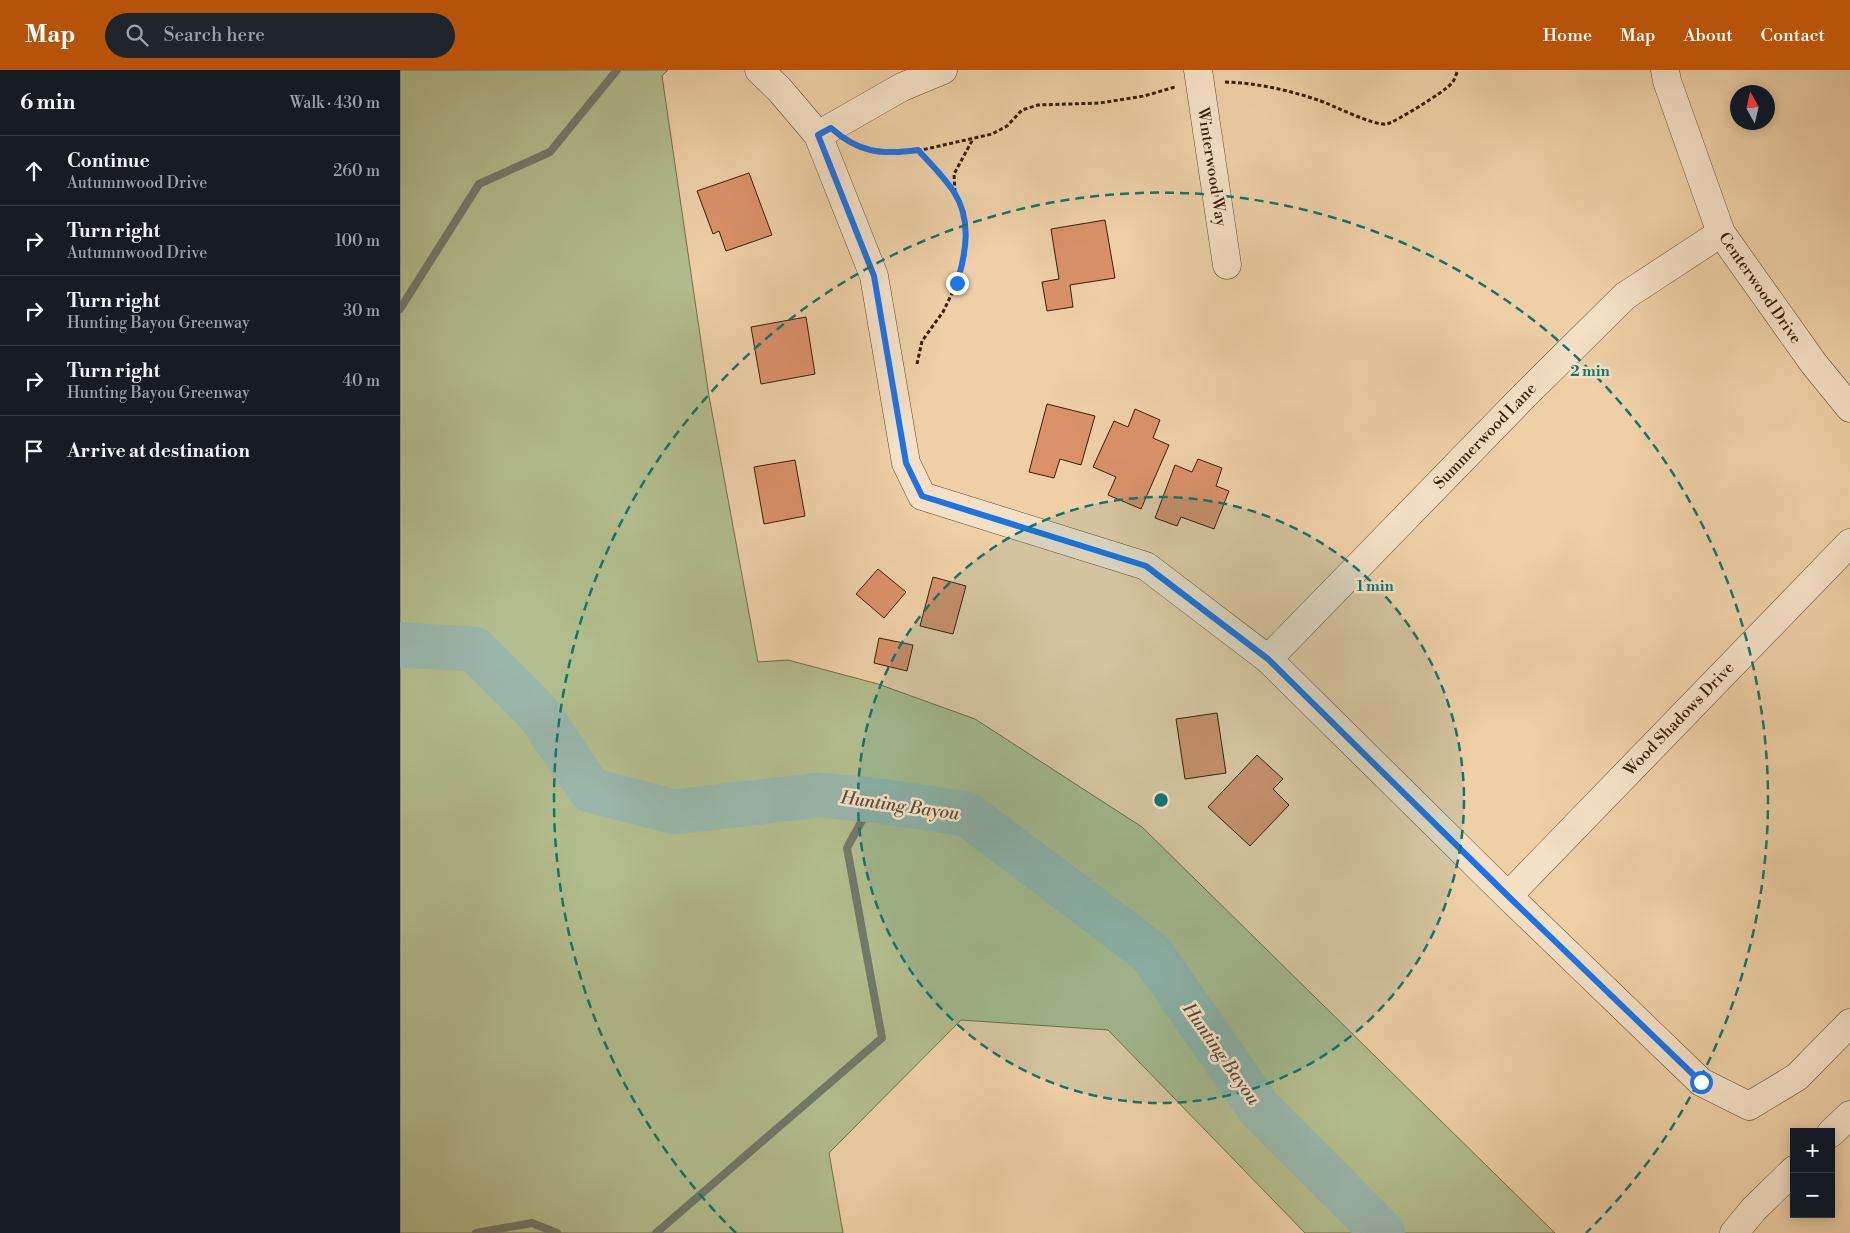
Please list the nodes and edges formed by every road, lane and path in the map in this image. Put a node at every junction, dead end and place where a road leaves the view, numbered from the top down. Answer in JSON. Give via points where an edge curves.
{"nodes":[{"id":1,"x":759,"y":70,"type":"edge"},
{"id":2,"x":943,"y":70,"type":"edge"},
{"id":3,"x":1458,"y":70,"type":"edge"},
{"id":4,"x":1665,"y":70,"type":"edge"},
{"id":5,"x":1189,"y":78,"type":"edge"},
{"id":6,"x":1221,"y":82,"type":"dead end"},
{"id":7,"x":824,"y":131,"type":"junction"},
{"id":8,"x":973,"y":138,"type":"junction"},
{"id":9,"x":918,"y":150,"type":"junction"},
{"id":10,"x":955,"y":192,"type":"junction"},
{"id":11,"x":1720,"y":234,"type":"junction"},
{"id":12,"x":1227,"y":265,"type":"dead end"},
{"id":13,"x":916,"y":367,"type":"dead end"},
{"id":14,"x":1850,"y":408,"type":"edge"},
{"id":15,"x":1850,"y":542,"type":"edge"},
{"id":16,"x":1268,"y":659,"type":"junction"},
{"id":17,"x":1508,"y":896,"type":"junction"},
{"id":18,"x":1850,"y":1023,"type":"edge"},
{"id":19,"x":1850,"y":1115,"type":"edge"},
{"id":20,"x":1835,"y":1129,"type":"edge"},
{"id":21,"x":1791,"y":1173,"type":"edge"},
{"id":22,"x":1734,"y":1233,"type":"edge"}],
"edges":[{"from":1,"to":7,"type":"street"},
{"from":2,"to":7,"type":"street","via":[[902,87]]},
{"from":3,"to":6,"type":"path","via":[[1452,83],[1434,97],[1386,124],[1279,88]]},
{"from":4,"to":11,"type":"street","name":"Centerwood Drive"},
{"from":5,"to":8,"type":"path","via":[[1144,96],[1100,103],[1038,105],[1022,110],[1007,126],[992,134]]},
{"from":5,"to":12,"type":"street","name":"Winterwood Way"},
{"from":7,"to":9,"type":"path","via":[[867,150],[898,153]]},
{"from":7,"to":16,"type":"street","via":[[874,276],[906,463],[922,496],[1146,566]]},
{"from":8,"to":9,"type":"path"},
{"from":8,"to":10,"type":"path","via":[[954,174]]},
{"from":9,"to":10,"type":"path"},
{"from":10,"to":13,"type":"path","via":[[966,219],[965,255],[957,283],[922,342]]},
{"from":11,"to":14,"type":"street","name":"Centerwood Drive","via":[[1814,364]]},
{"from":11,"to":16,"type":"street","name":"Summerwood Lane","via":[[1625,296]]},
{"from":15,"to":17,"type":"street","name":"Wood Shadows Drive"},
{"from":16,"to":17,"type":"street"},
{"from":17,"to":18,"type":"street","via":[[1701,1082],[1749,1106],[1797,1078]]},
{"from":19,"to":20,"type":"street"},
{"from":21,"to":22,"type":"street"}]}
